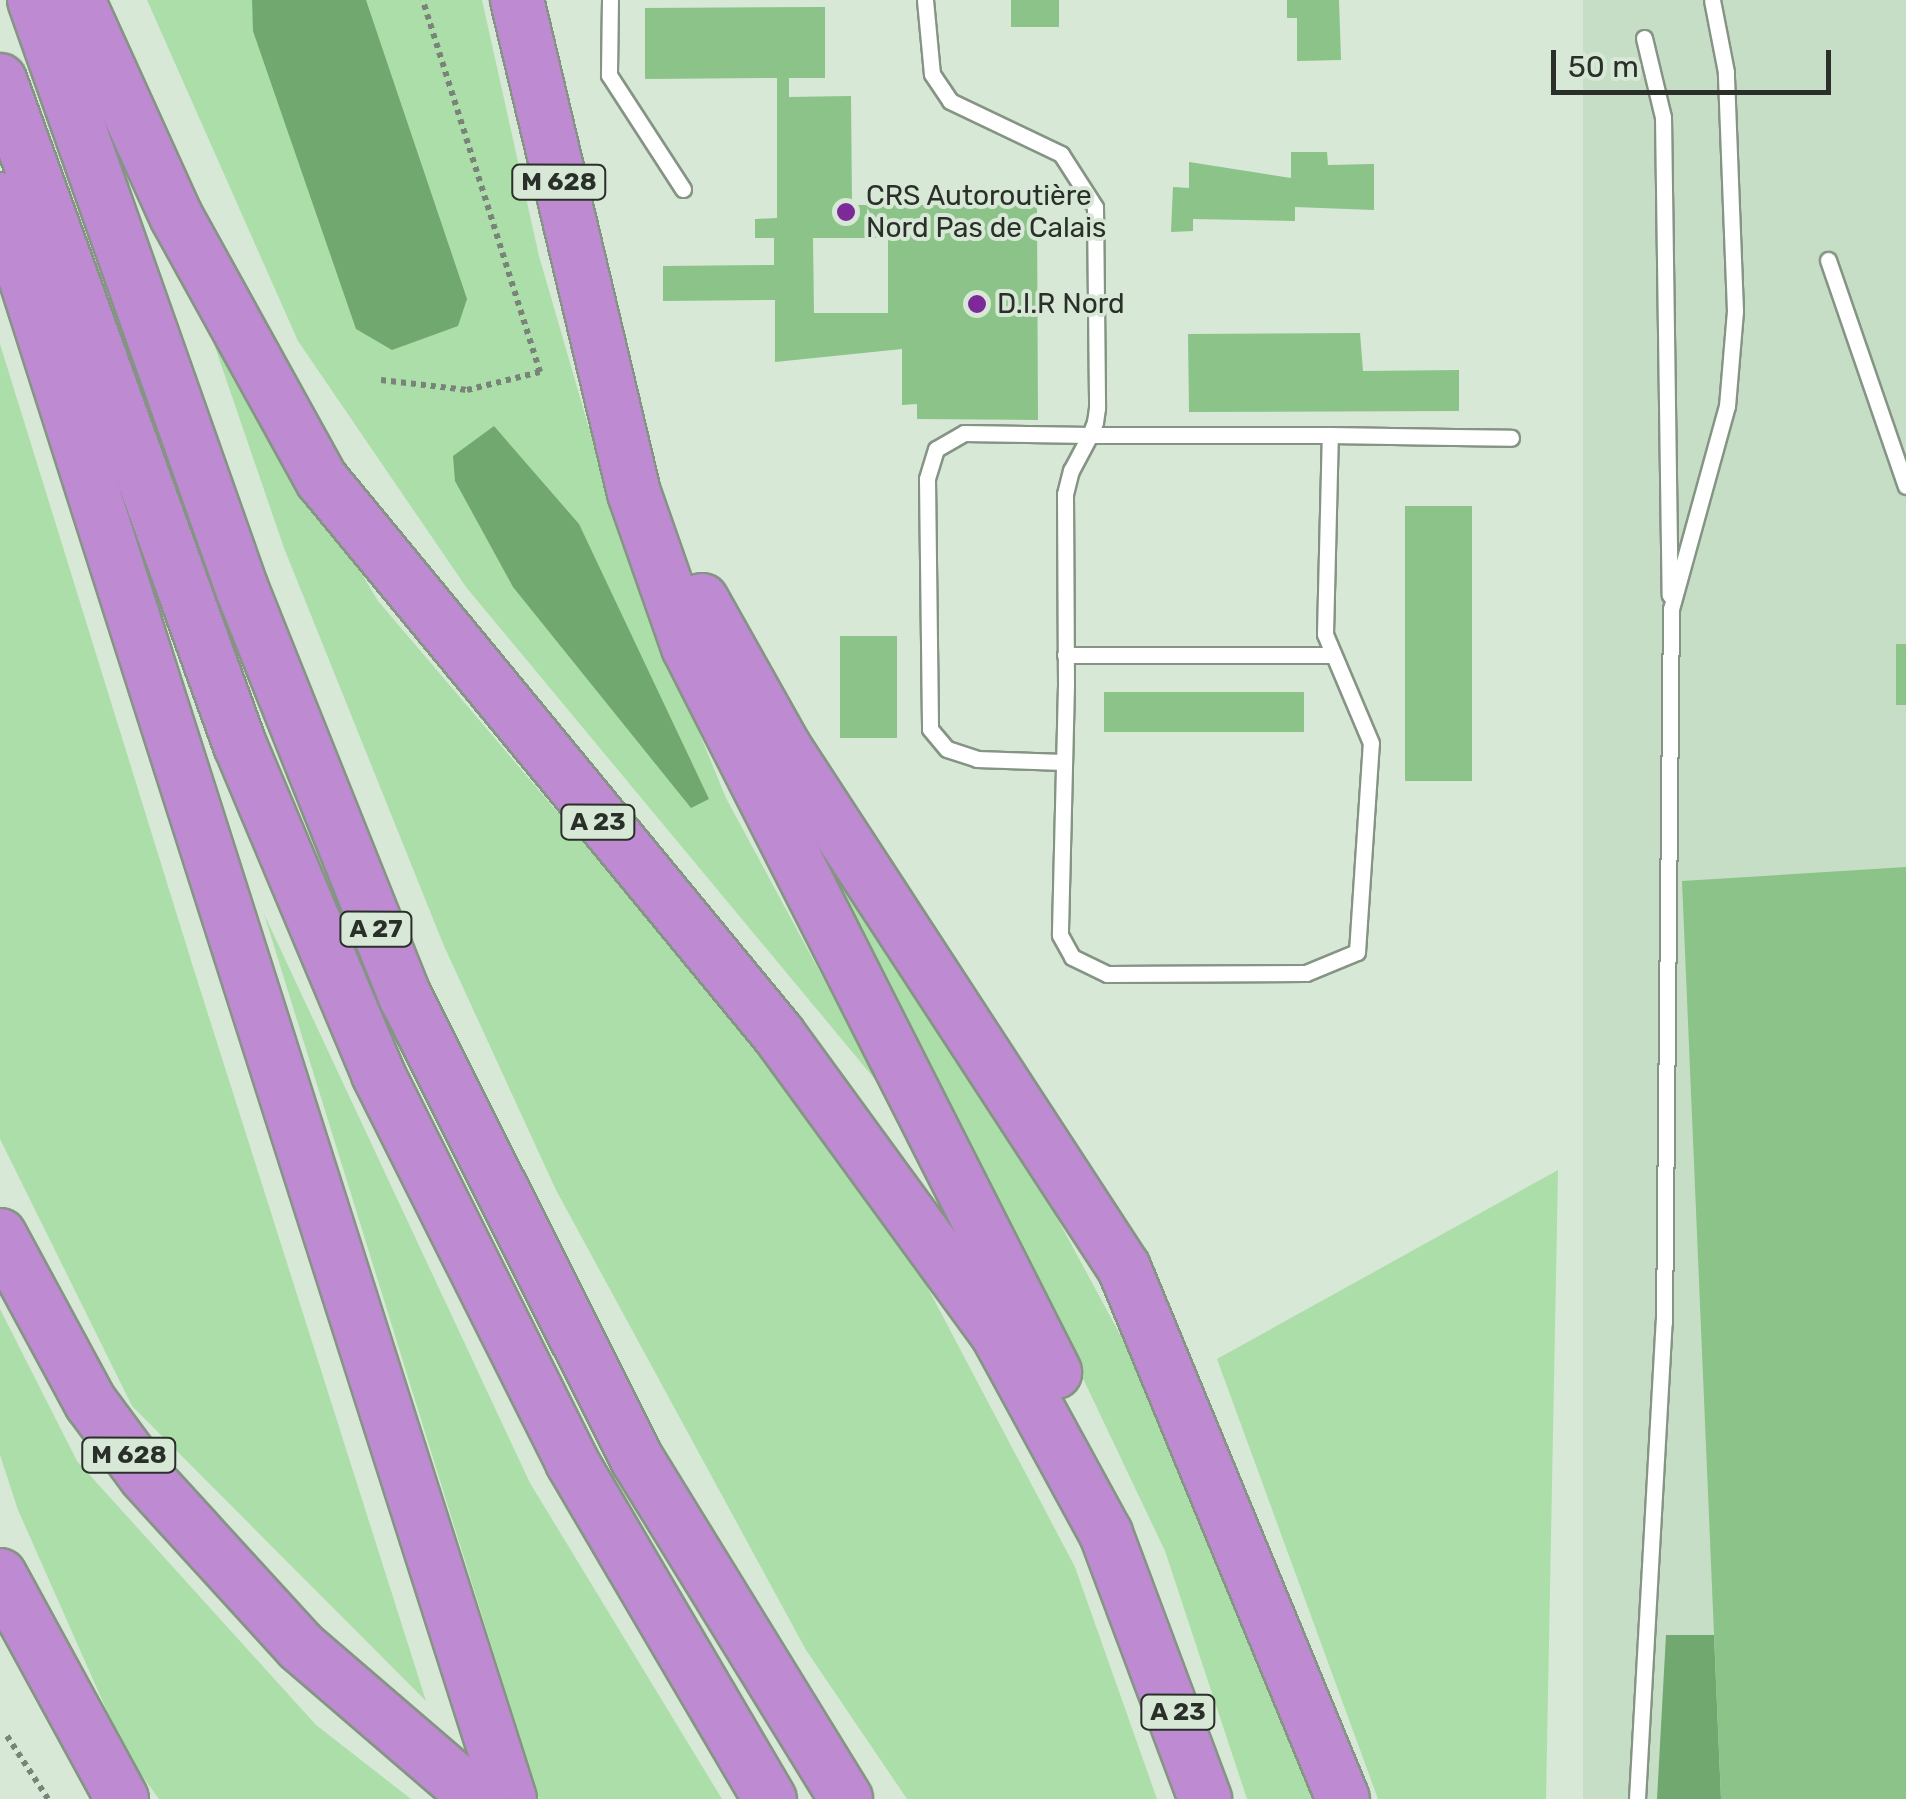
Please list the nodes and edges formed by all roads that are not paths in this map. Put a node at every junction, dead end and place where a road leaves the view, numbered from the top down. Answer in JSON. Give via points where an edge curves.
{"nodes":[{"id":1,"x":34,"y":0,"type":"edge"},
{"id":2,"x":78,"y":0,"type":"edge"},
{"id":3,"x":517,"y":0,"type":"edge"},
{"id":4,"x":610,"y":0,"type":"edge"},
{"id":5,"x":925,"y":0,"type":"edge"},
{"id":6,"x":1712,"y":0,"type":"edge"},
{"id":7,"x":1644,"y":38,"type":"dead end"},
{"id":8,"x":0,"y":80,"type":"edge"},
{"id":9,"x":683,"y":189,"type":"dead end"},
{"id":10,"x":0,"y":199,"type":"edge"},
{"id":11,"x":1828,"y":260,"type":"dead end"},
{"id":12,"x":604,"y":363,"type":"junction"},
{"id":13,"x":1090,"y":434,"type":"junction"},
{"id":14,"x":1330,"y":435,"type":"junction"},
{"id":15,"x":1511,"y":438,"type":"dead end"},
{"id":16,"x":1906,"y":486,"type":"edge"},
{"id":17,"x":1671,"y":609,"type":"junction"},
{"id":18,"x":1066,"y":654,"type":"junction"},
{"id":19,"x":1331,"y":656,"type":"junction"},
{"id":20,"x":1063,"y":762,"type":"junction"},
{"id":21,"x":0,"y":1234,"type":"edge"},
{"id":22,"x":0,"y":1575,"type":"edge"},
{"id":23,"x":1147,"y":1626,"type":"junction"},
{"id":24,"x":122,"y":1799,"type":"edge"},
{"id":25,"x":478,"y":1799,"type":"edge"},
{"id":26,"x":510,"y":1799,"type":"edge"},
{"id":27,"x":770,"y":1799,"type":"edge"},
{"id":28,"x":846,"y":1799,"type":"edge"},
{"id":29,"x":1205,"y":1799,"type":"edge"},
{"id":30,"x":1343,"y":1799,"type":"edge"},
{"id":31,"x":1637,"y":1799,"type":"edge"}],
"edges":[{"from":1,"to":28,"type":"highway","number":"A 27","via":[[242,589],[406,998],[638,1460]]},
{"from":2,"to":23,"type":"highway","number":"A 23","via":[[176,216],[322,480],[780,1035],[932,1236],[1040,1412]]},
{"from":3,"to":12,"type":"highway","number":"M 628"},
{"from":4,"to":9,"type":"lane","via":[[608,76]]},
{"from":5,"to":13,"type":"lane","via":[[932,74],[950,102],[1060,154],[1090,189]]},
{"from":6,"to":17,"type":"lane","via":[[1726,72],[1735,311],[1727,406]]},
{"from":7,"to":17,"type":"lane","via":[[1662,117]]},
{"from":8,"to":27,"type":"highway","number":"A 27","via":[[240,745],[378,1074],[563,1446]]},
{"from":10,"to":26,"type":"highway"},
{"from":11,"to":16,"type":"lane"},
{"from":12,"to":23,"type":"highway","via":[[634,493],[688,647],[1074,1410]]},
{"from":12,"to":30,"type":"highway","via":[[654,499],[727,648],[1124,1268]]},
{"from":13,"to":14,"type":"lane"},
{"from":13,"to":18,"type":"lane","via":[[1065,494]]},
{"from":13,"to":20,"type":"lane","via":[[964,433],[936,449],[926,479],[930,730],[978,759]]},
{"from":14,"to":15,"type":"lane"},
{"from":14,"to":19,"type":"lane"},
{"from":17,"to":31,"type":"lane","via":[[1664,1322]]},
{"from":18,"to":19,"type":"lane"},
{"from":18,"to":20,"type":"lane"},
{"from":19,"to":20,"type":"lane","via":[[1371,743],[1365,935],[1342,965],[1126,974],[1084,966],[1058,922]]},
{"from":21,"to":25,"type":"highway","number":"M 628","via":[[102,1418],[210,1553],[300,1646]]},
{"from":22,"to":24,"type":"highway"},
{"from":23,"to":29,"type":"highway","number":"A 23"}]}
